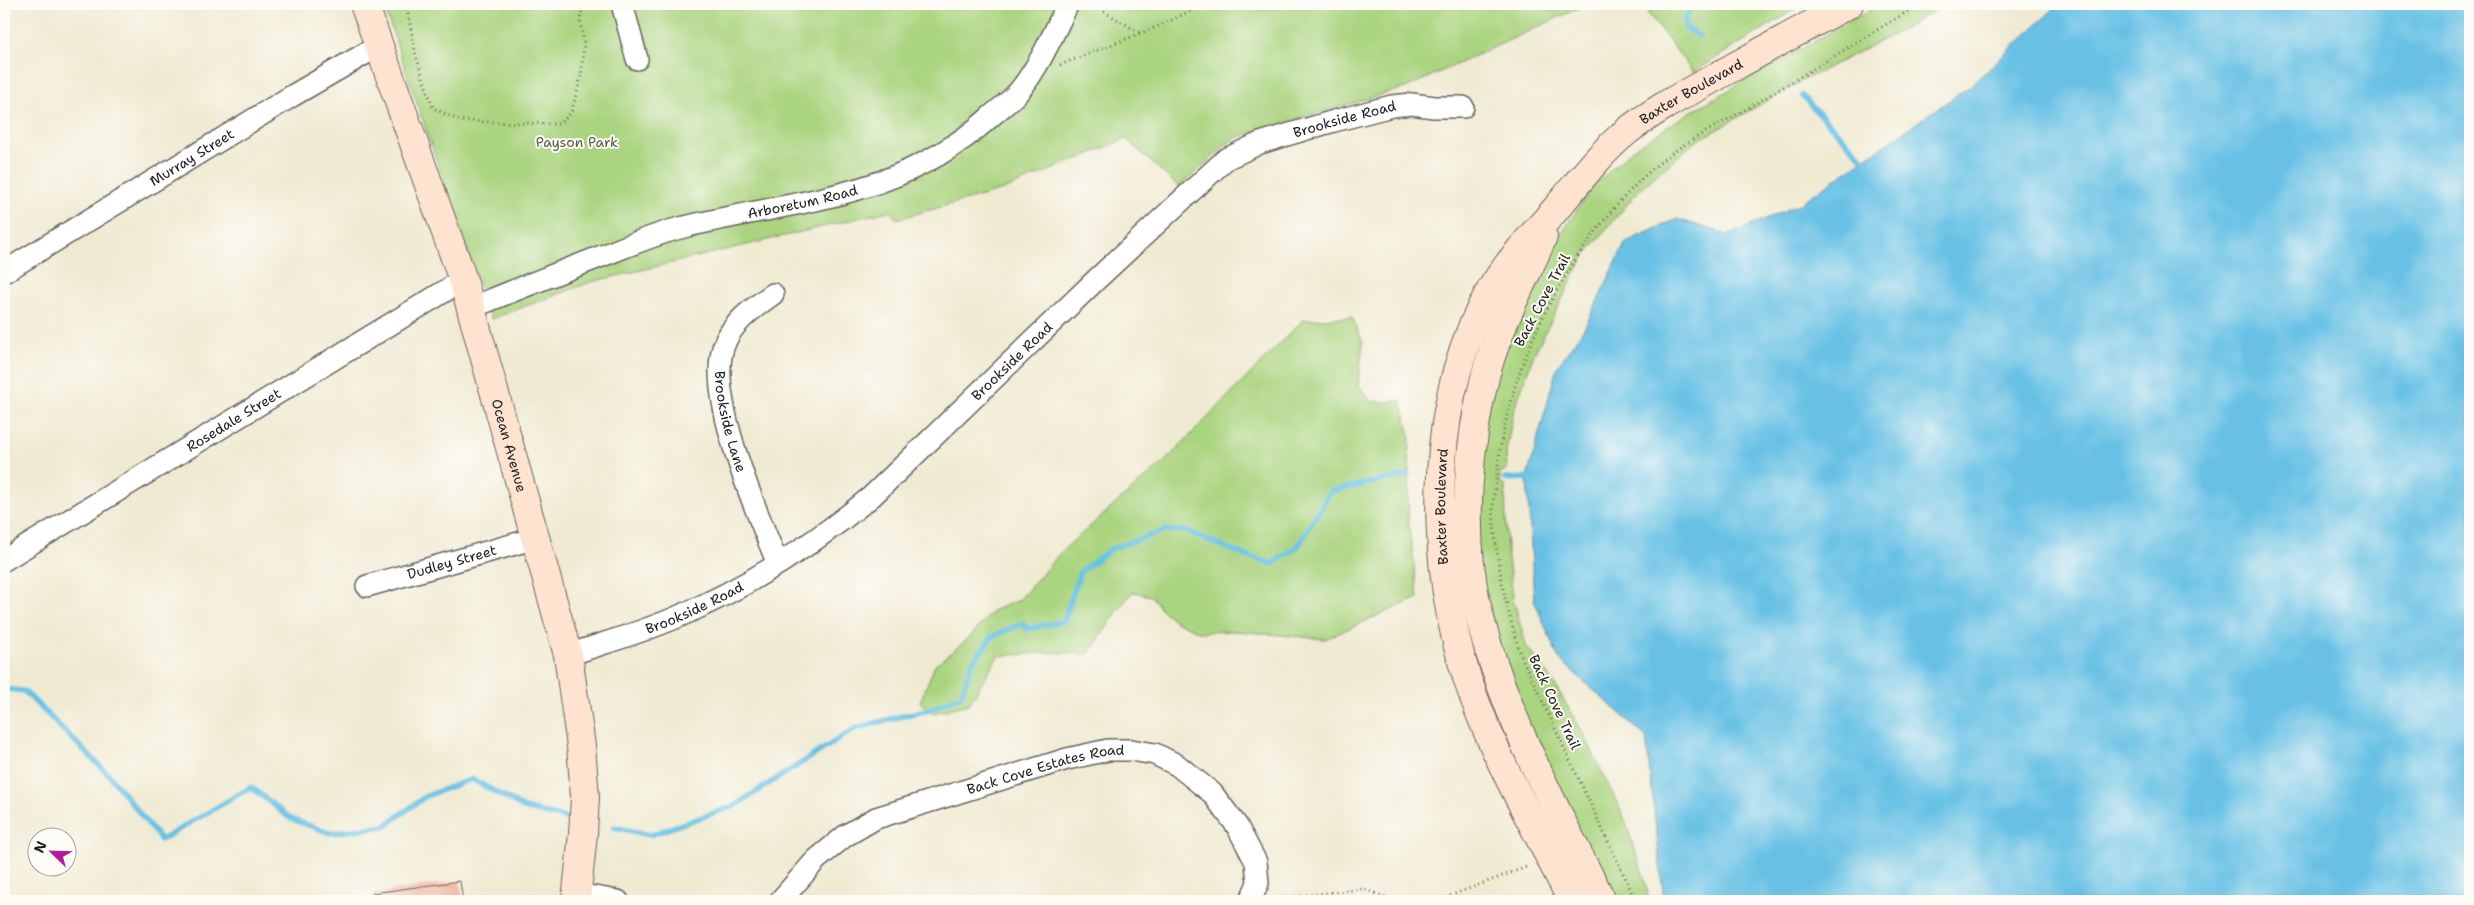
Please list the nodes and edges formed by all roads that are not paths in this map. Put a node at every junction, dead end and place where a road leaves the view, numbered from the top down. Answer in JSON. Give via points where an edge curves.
{"nodes":[{"id":1,"x":364,"y":4,"type":"edge"},
{"id":2,"x":622,"y":4,"type":"edge"},
{"id":3,"x":1068,"y":4,"type":"edge"},
{"id":4,"x":1849,"y":4,"type":"edge"},
{"id":5,"x":380,"y":45,"type":"junction"},
{"id":6,"x":637,"y":59,"type":"dead end"},
{"id":7,"x":1463,"y":107,"type":"dead end"},
{"id":8,"x":1557,"y":207,"type":"junction"},
{"id":9,"x":4,"y":272,"type":"edge"},
{"id":10,"x":463,"y":280,"type":"junction"},
{"id":11,"x":774,"y":294,"type":"dead end"},
{"id":12,"x":471,"y":308,"type":"junction"},
{"id":13,"x":536,"y":538,"type":"junction"},
{"id":14,"x":4,"y":560,"type":"edge"},
{"id":15,"x":778,"y":564,"type":"junction"},
{"id":16,"x":367,"y":586,"type":"dead end"},
{"id":17,"x":568,"y":655,"type":"junction"},
{"id":18,"x":576,"y":898,"type":"edge"},
{"id":19,"x":618,"y":901,"type":"edge"},
{"id":20,"x":780,"y":901,"type":"edge"},
{"id":21,"x":1256,"y":901,"type":"edge"},
{"id":22,"x":1572,"y":901,"type":"edge"},
{"id":23,"x":1602,"y":901,"type":"edge"}],
"edges":[{"from":1,"to":5,"type":"street","name":"Ocean Avenue"},
{"from":2,"to":6,"type":"street"},
{"from":3,"to":12,"type":"street","name":"Arboretum Road","via":[[1020,90],[974,132],[913,170],[839,194],[678,228]]},
{"from":4,"to":8,"type":"street","name":"Baxter Boulevard","via":[[1655,111],[1605,151]]},
{"from":5,"to":9,"type":"street","name":"Murray Street"},
{"from":5,"to":10,"type":"street","name":"Ocean Avenue"},
{"from":7,"to":15,"type":"street","name":"Brookside Road","via":[[1392,106],[1260,143],[1226,159],[872,496],[845,519]]},
{"from":8,"to":22,"type":"street","name":"Baxter Boulevard","via":[[1493,286],[1462,351],[1446,431],[1441,518],[1452,623],[1474,696],[1496,748]]},
{"from":8,"to":23,"type":"street","name":"Baxter Boulevard","via":[[1504,324],[1487,372],[1472,457],[1469,545],[1476,600],[1500,682],[1534,761]]},
{"from":10,"to":12,"type":"street","name":"Ocean Avenue"},
{"from":10,"to":14,"type":"street","name":"Rosedale Street"},
{"from":11,"to":15,"type":"street","name":"Brookside Lane","via":[[742,316],[724,344],[719,379],[724,414]]},
{"from":12,"to":13,"type":"street","name":"Ocean Avenue"},
{"from":13,"to":16,"type":"street","name":"Dudley Street"},
{"from":13,"to":17,"type":"street","name":"Ocean Avenue"},
{"from":15,"to":17,"type":"street","name":"Brookside Road","via":[[676,618]]},
{"from":17,"to":18,"type":"street","name":"Ocean Avenue","via":[[581,746],[584,797]]},
{"from":18,"to":19,"type":"street"},
{"from":20,"to":21,"type":"street","name":"Back Cove Estates Road","via":[[816,860],[876,818],[1067,759],[1108,750],[1155,754],[1177,765],[1212,793],[1256,862]]}]}
